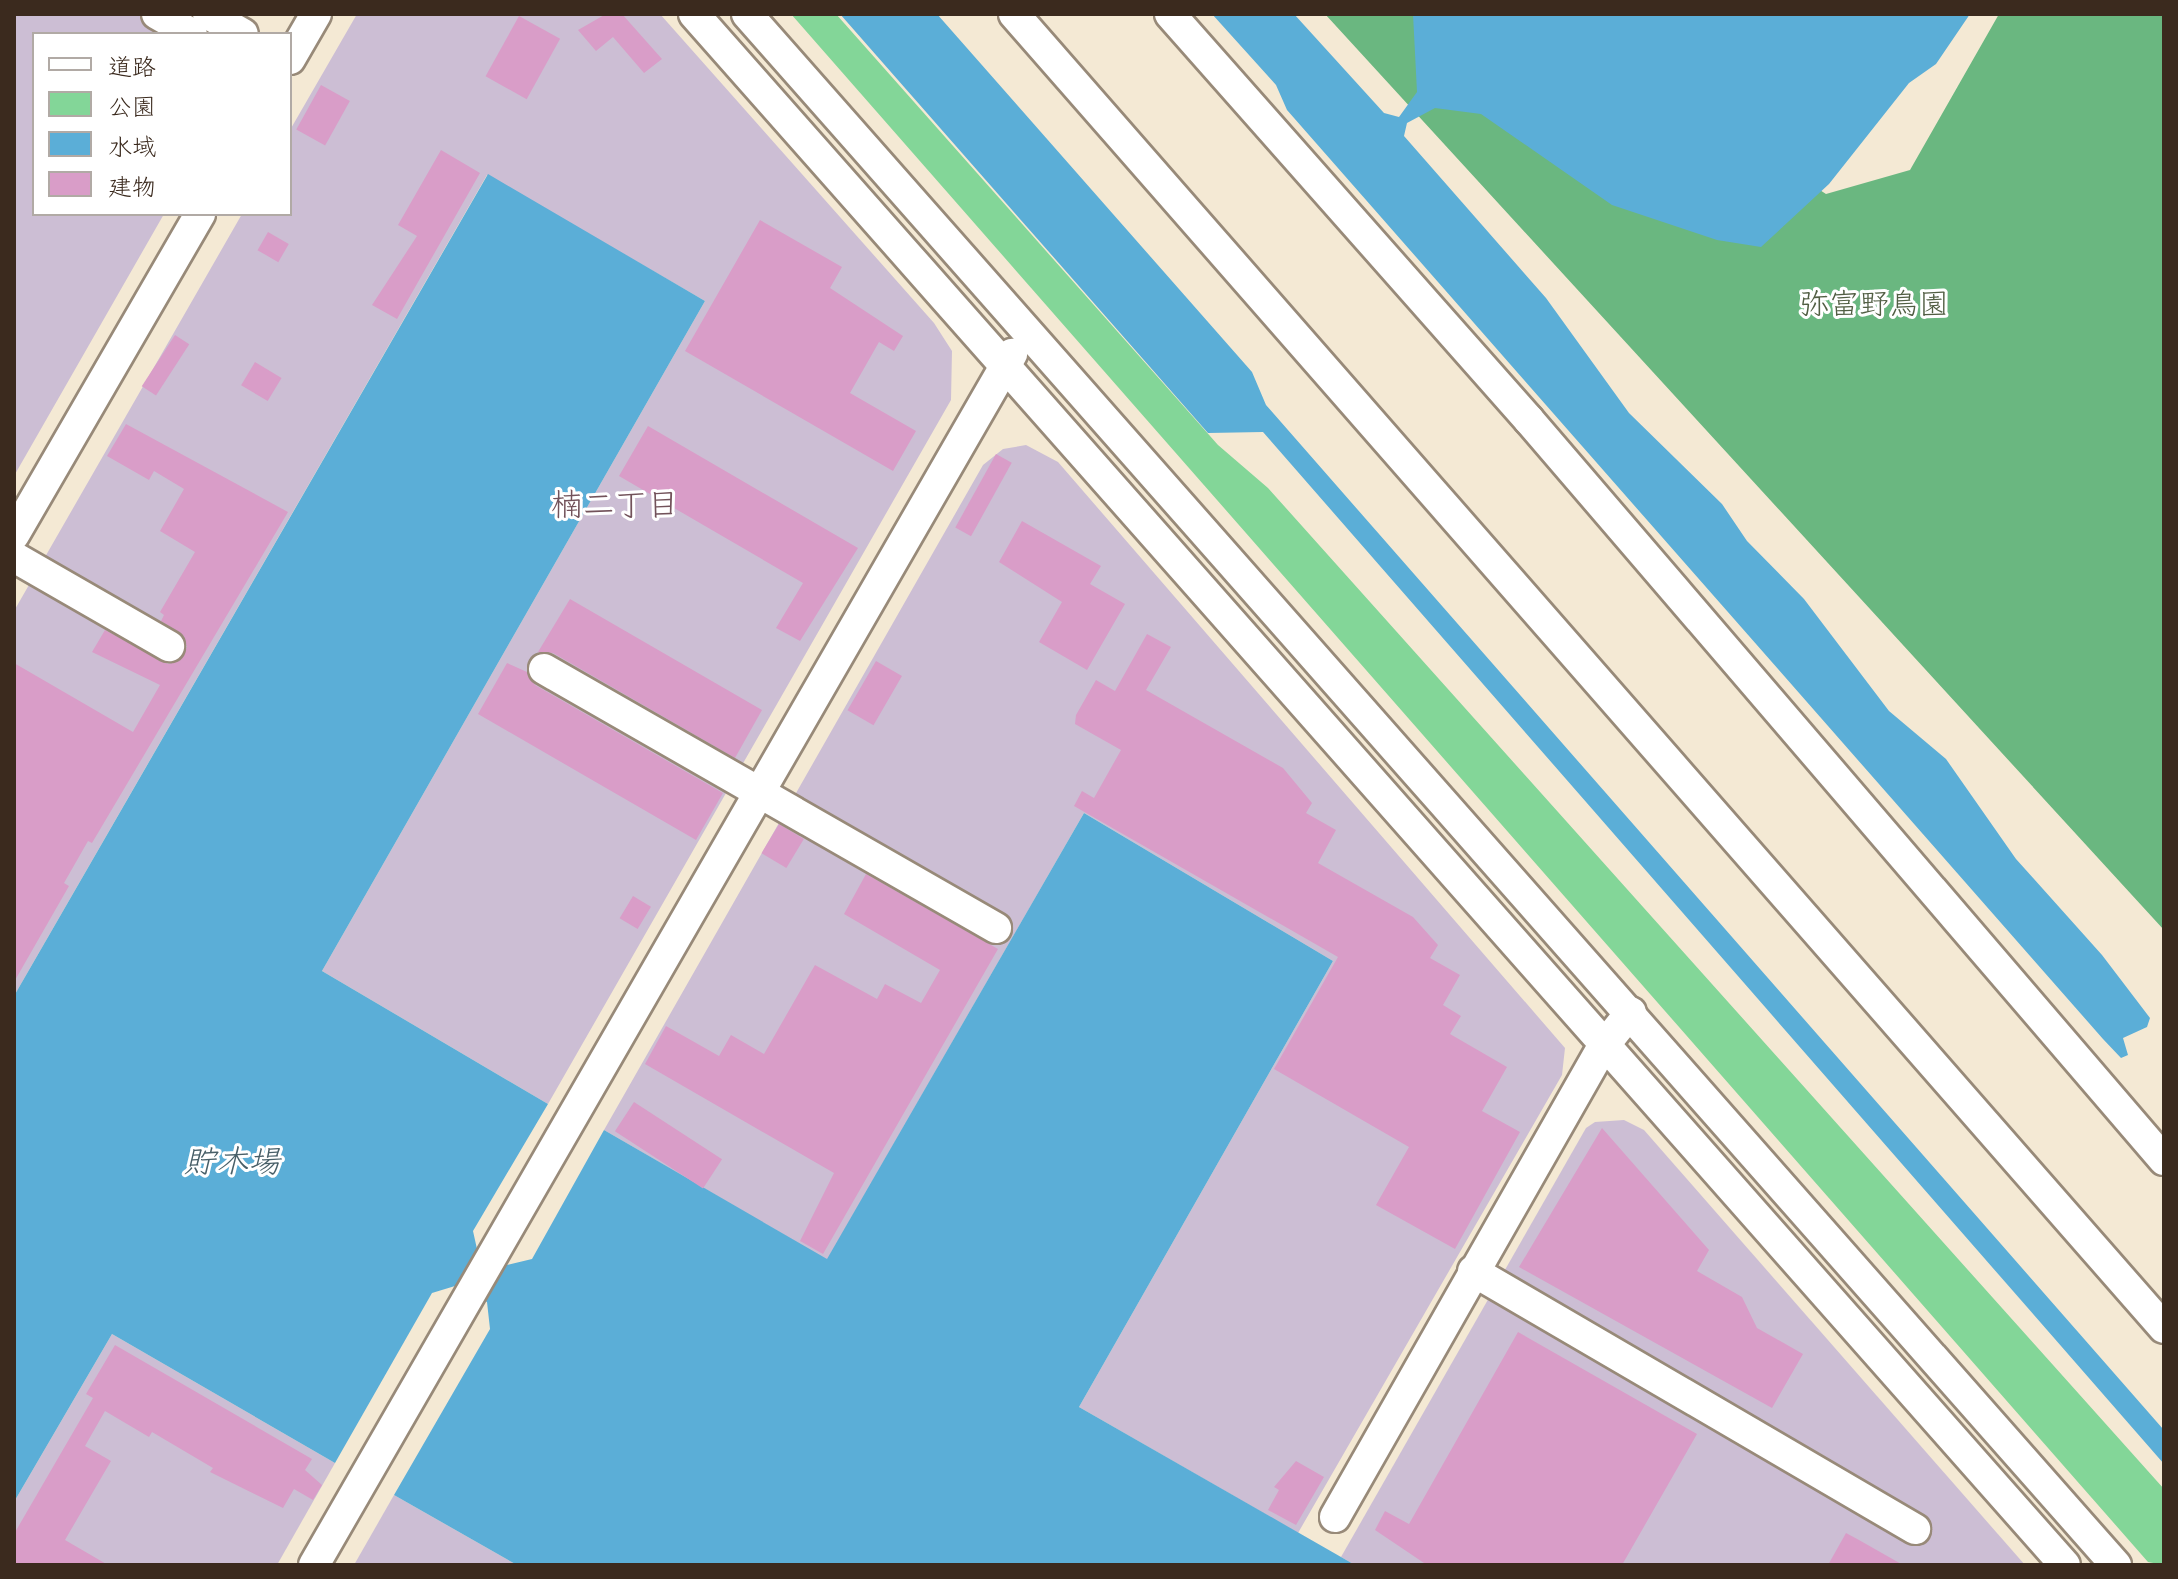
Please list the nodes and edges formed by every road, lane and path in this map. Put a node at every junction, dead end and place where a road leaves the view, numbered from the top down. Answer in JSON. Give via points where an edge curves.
{"nodes":[{"id":1,"x":157,"y":14,"type":"edge"},
{"id":2,"x":208,"y":14,"type":"edge"},
{"id":3,"x":316,"y":14,"type":"edge"},
{"id":4,"x":694,"y":14,"type":"edge"},
{"id":5,"x":747,"y":14,"type":"edge"},
{"id":6,"x":1014,"y":14,"type":"edge"},
{"id":7,"x":1170,"y":14,"type":"edge"},
{"id":8,"x":188,"y":32,"type":"edge"},
{"id":9,"x":240,"y":32,"type":"edge"},
{"id":10,"x":292,"y":56,"type":"edge"},
{"id":11,"x":199,"y":216,"type":"edge"},
{"id":12,"x":1026,"y":330,"type":"junction"},
{"id":13,"x":1004,"y":368,"type":"junction"},
{"id":14,"x":14,"y":535,"type":"edge"},
{"id":15,"x":14,"y":557,"type":"edge"},
{"id":16,"x":169,"y":646,"type":"dead end"},
{"id":17,"x":544,"y":669,"type":"dead end"},
{"id":18,"x":758,"y":792,"type":"junction"},
{"id":19,"x":996,"y":928,"type":"dead end"},
{"id":20,"x":1631,"y":1012,"type":"junction"},
{"id":21,"x":1602,"y":1048,"type":"junction"},
{"id":22,"x":2164,"y":1160,"type":"edge"},
{"id":23,"x":1473,"y":1271,"type":"junction"},
{"id":24,"x":2164,"y":1328,"type":"edge"},
{"id":25,"x":1335,"y":1517,"type":"dead end"},
{"id":26,"x":1915,"y":1529,"type":"dead end"},
{"id":27,"x":314,"y":1565,"type":"edge"},
{"id":28,"x":2065,"y":1565,"type":"edge"},
{"id":29,"x":2116,"y":1565,"type":"edge"}],
"edges":[{"from":1,"to":8,"type":"street"},
{"from":2,"to":9,"type":"street"},
{"from":3,"to":10,"type":"street"},
{"from":4,"to":13,"type":"street"},
{"from":5,"to":12,"type":"street"},
{"from":6,"to":24,"type":"street"},
{"from":7,"to":22,"type":"street","via":[[1529,420]]},
{"from":11,"to":14,"type":"street"},
{"from":12,"to":13,"type":"street"},
{"from":12,"to":20,"type":"street"},
{"from":13,"to":18,"type":"street"},
{"from":13,"to":21,"type":"street"},
{"from":15,"to":16,"type":"street"},
{"from":17,"to":18,"type":"street"},
{"from":18,"to":19,"type":"street"},
{"from":18,"to":27,"type":"street"},
{"from":20,"to":21,"type":"street"},
{"from":20,"to":29,"type":"street"},
{"from":21,"to":23,"type":"street"},
{"from":21,"to":28,"type":"street"},
{"from":23,"to":25,"type":"street"},
{"from":23,"to":26,"type":"street"}]}
